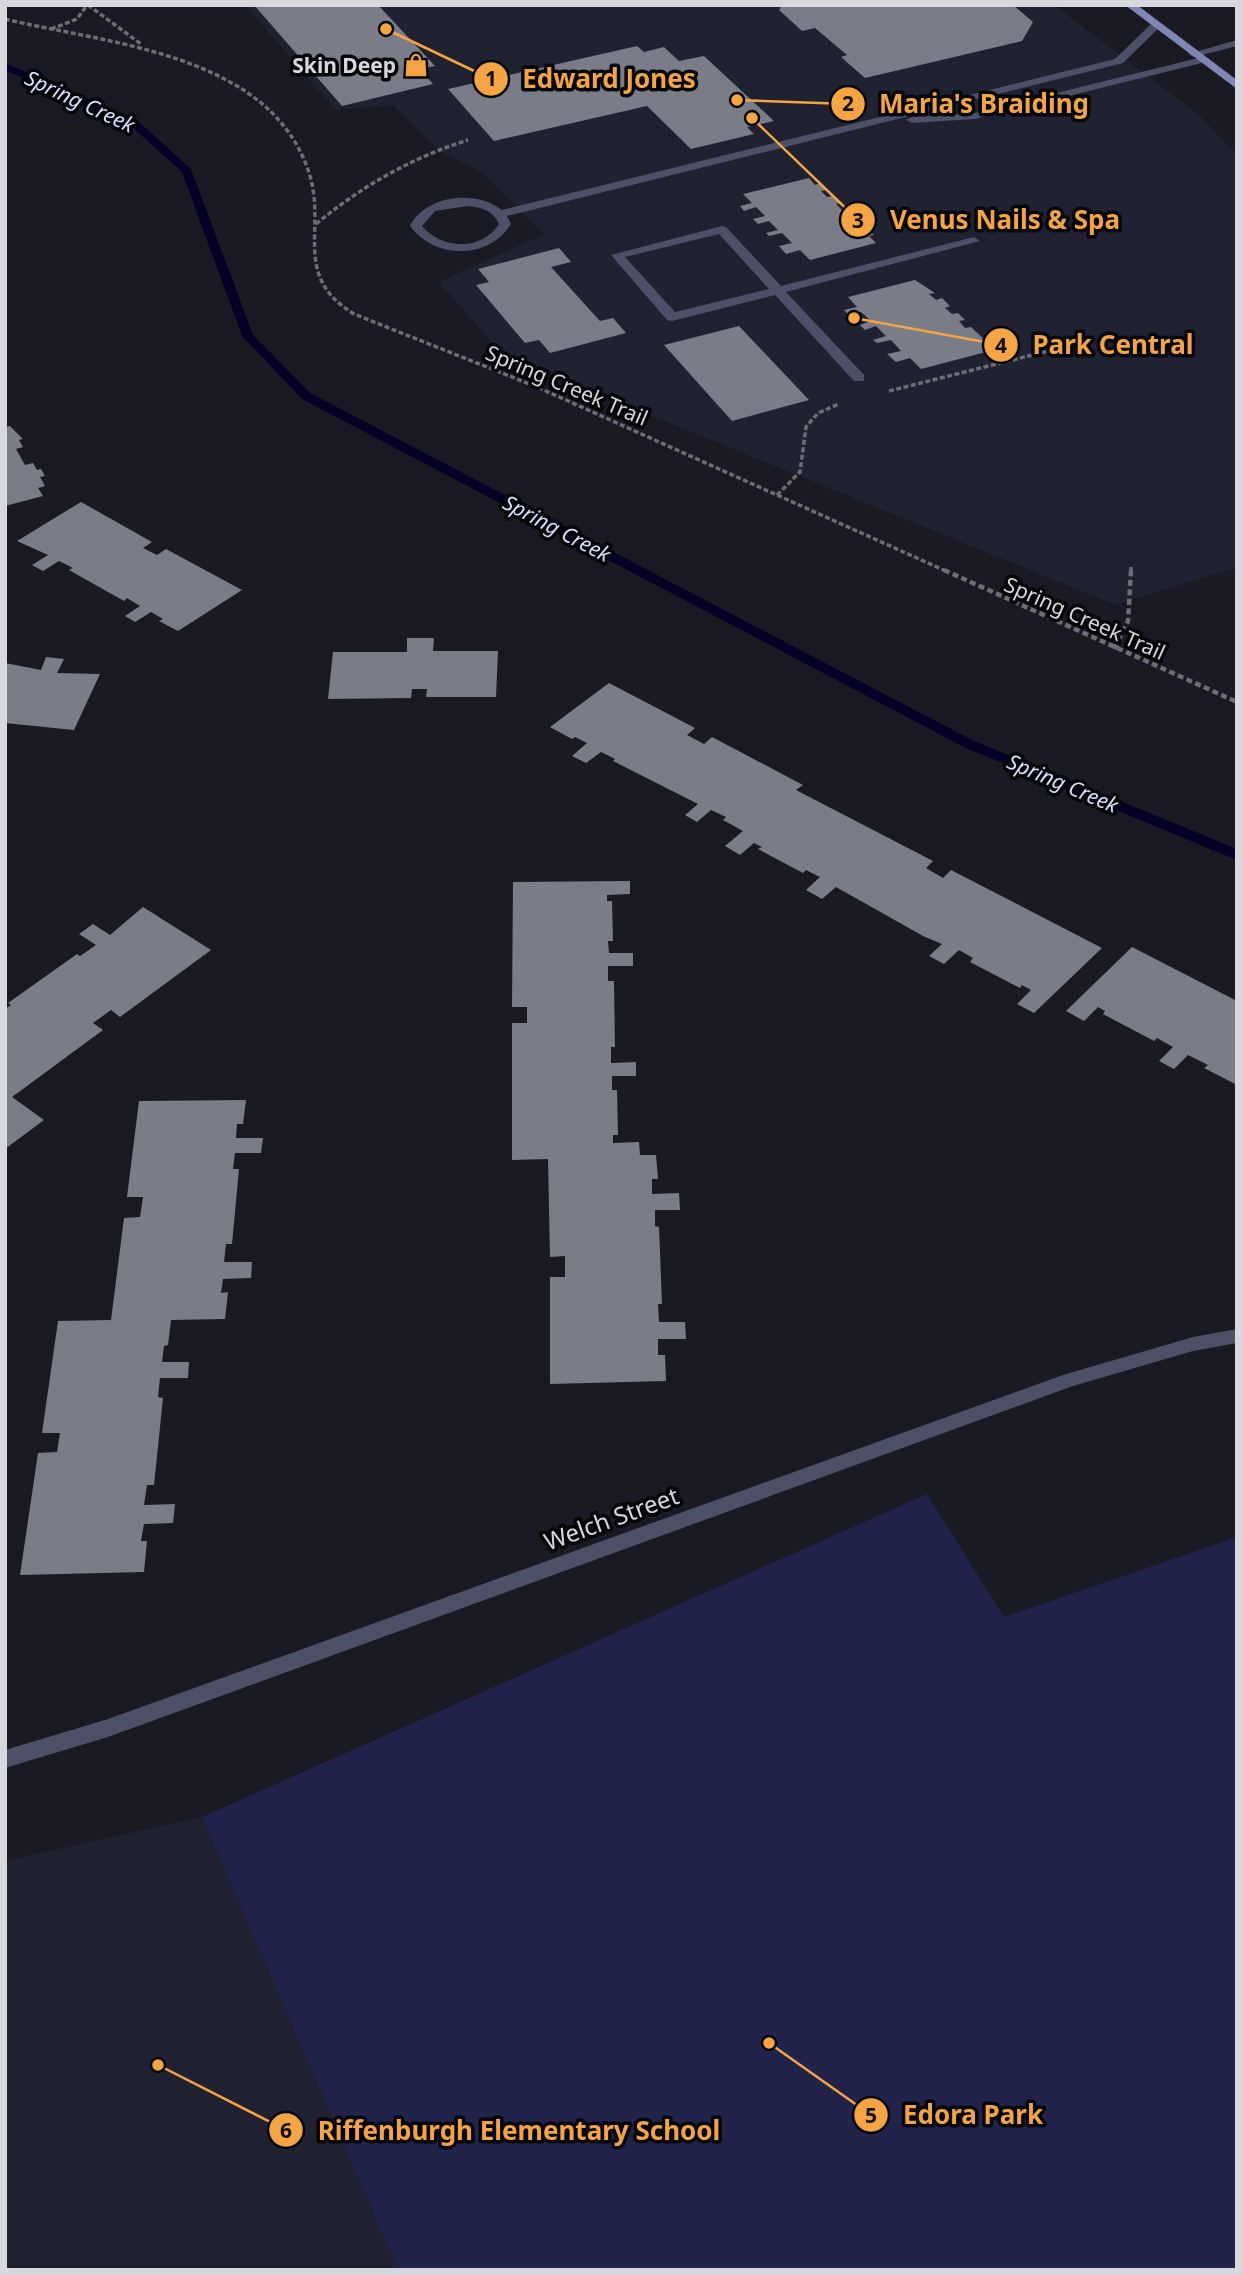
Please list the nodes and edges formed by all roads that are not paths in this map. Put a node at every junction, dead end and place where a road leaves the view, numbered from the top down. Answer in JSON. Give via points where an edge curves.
{"nodes":[{"id":1,"x":1130,"y":5,"type":"edge"},
{"id":2,"x":1156,"y":25,"type":"junction"},
{"id":3,"x":1237,"y":43,"type":"edge"},
{"id":4,"x":1198,"y":57,"type":"junction"},
{"id":5,"x":1237,"y":86,"type":"edge"},
{"id":6,"x":867,"y":123,"type":"junction"},
{"id":7,"x":501,"y":214,"type":"junction"},
{"id":8,"x":974,"y":241,"type":"dead end"},
{"id":9,"x":779,"y":290,"type":"junction"},
{"id":10,"x":859,"y":378,"type":"dead end"},
{"id":11,"x":1237,"y":1336,"type":"edge"},
{"id":12,"x":5,"y":1759,"type":"edge"}],
"edges":[{"from":1,"to":2,"type":"main road"},
{"from":2,"to":4,"type":"main road"},
{"from":2,"to":6,"type":"street","via":[[1119,61]]},
{"from":3,"to":4,"type":"street"},
{"from":4,"to":5,"type":"main road"},
{"from":4,"to":6,"type":"street","via":[[975,117]]},
{"from":6,"to":7,"type":"street"},
{"from":7,"to":7,"type":"street","via":[[483,204],[455,202],[429,209],[416,226],[430,242],[465,247],[502,232]]},
{"from":8,"to":9,"type":"street"},
{"from":9,"to":9,"type":"street","via":[[672,317],[617,255],[722,230]]},
{"from":9,"to":10,"type":"street"},
{"from":11,"to":12,"type":"street","name":"Welch Street","via":[[1193,1343],[1070,1380],[108,1728]]}]}
